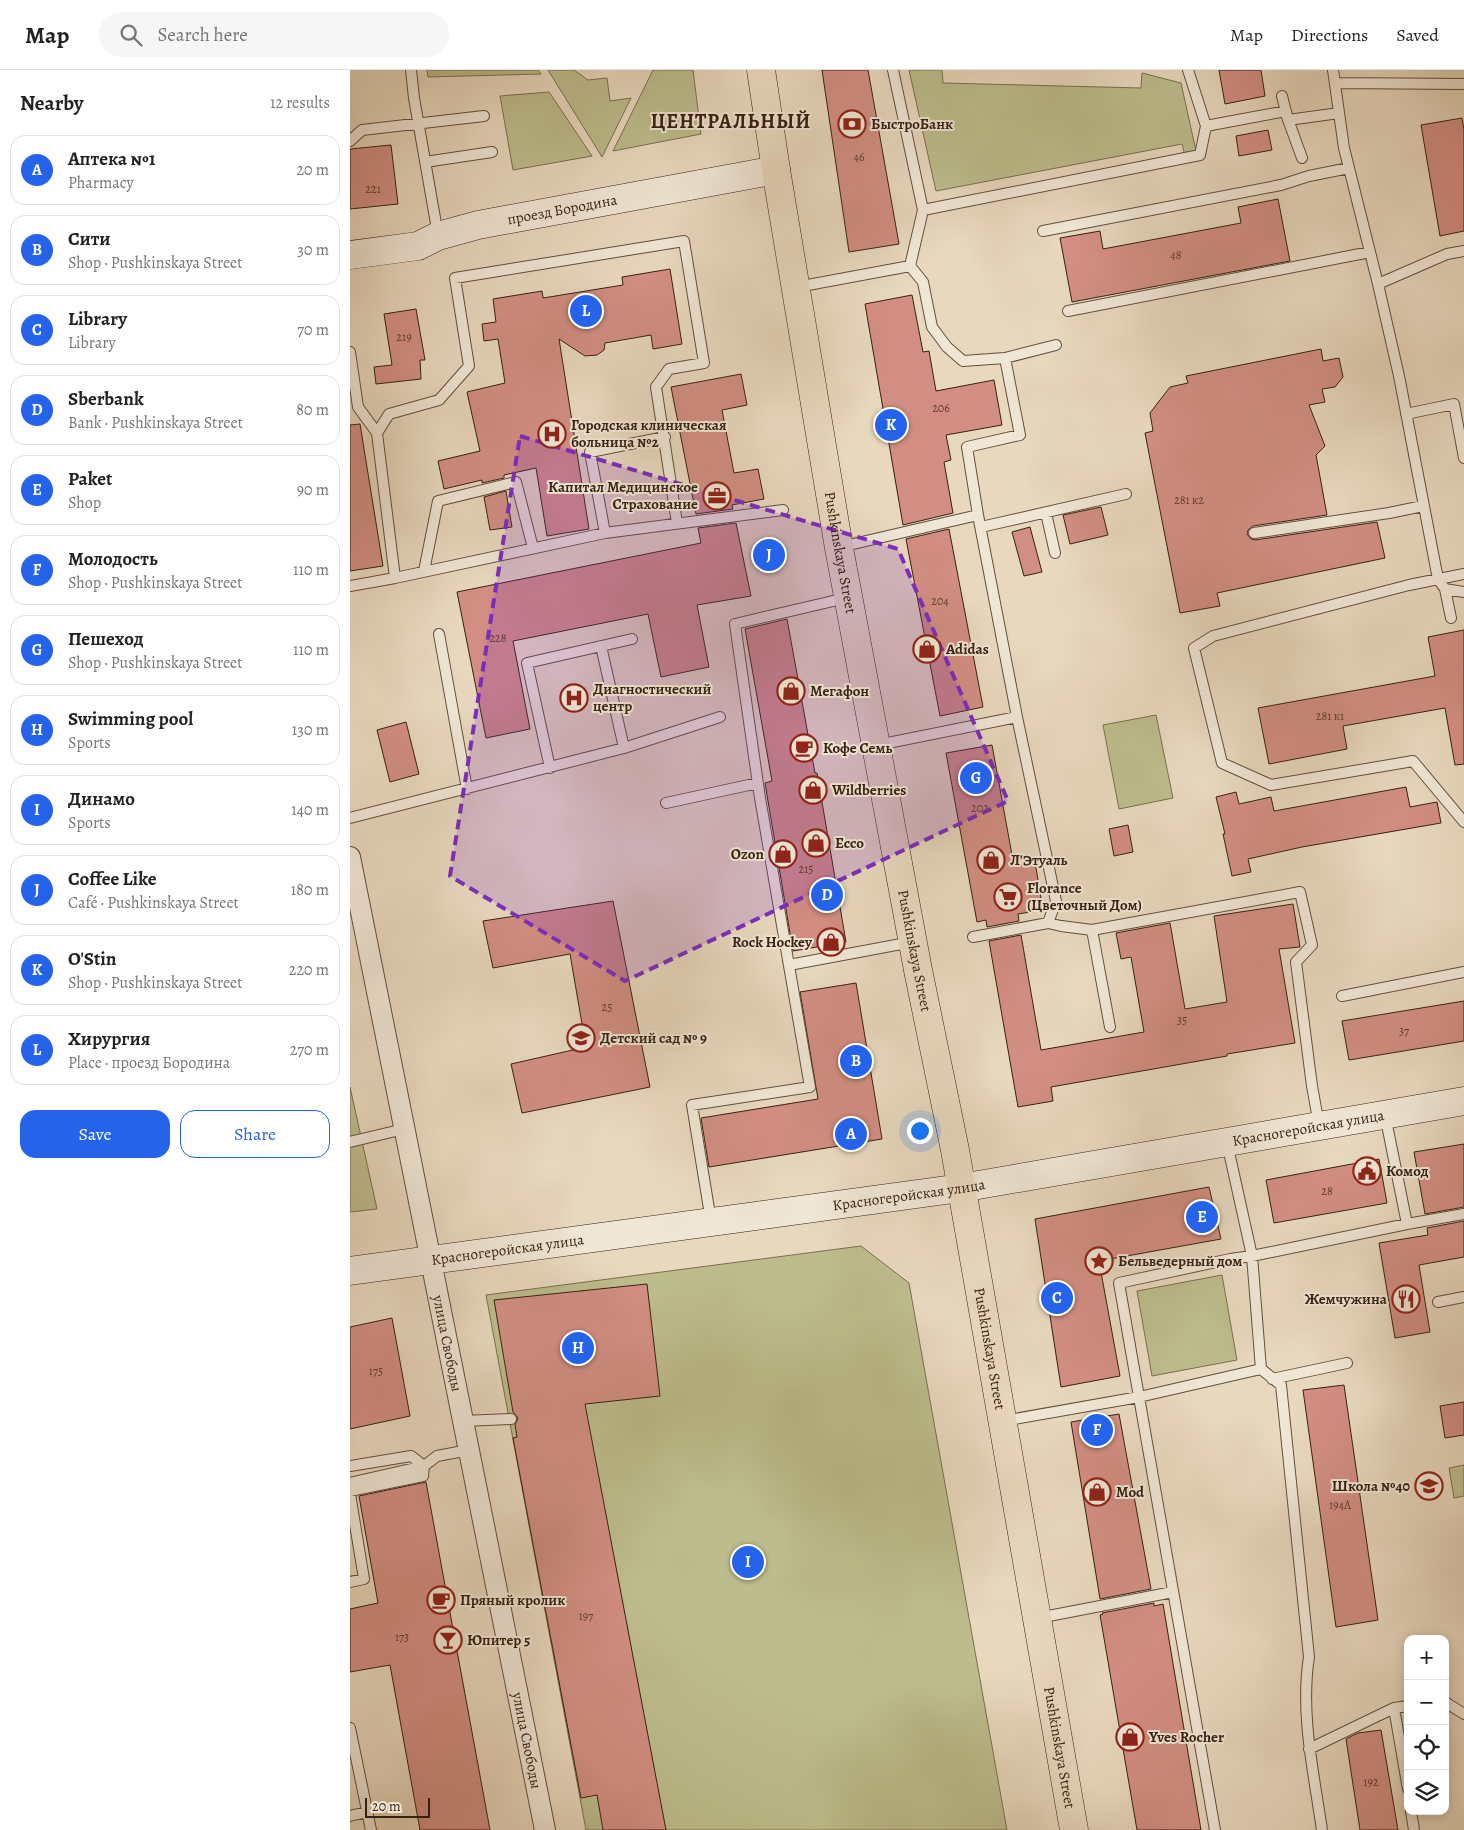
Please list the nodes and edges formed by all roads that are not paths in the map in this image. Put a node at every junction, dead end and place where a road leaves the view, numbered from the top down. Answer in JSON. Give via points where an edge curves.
{"nodes":[{"id":1,"x":412,"y":70,"type":"edge"},
{"id":2,"x":761,"y":70,"type":"edge"},
{"id":3,"x":893,"y":70,"type":"edge"},
{"id":4,"x":1188,"y":70,"type":"edge"},
{"id":5,"x":1333,"y":70,"type":"edge"},
{"id":6,"x":1335,"y":83,"type":"junction"},
{"id":7,"x":1464,"y":84,"type":"edge"},
{"id":8,"x":1282,"y":96,"type":"dead end"},
{"id":9,"x":1339,"y":113,"type":"junction"},
{"id":10,"x":484,"y":116,"type":"dead end"},
{"id":11,"x":1288,"y":120,"type":"junction"},
{"id":12,"x":418,"y":124,"type":"junction"},
{"id":13,"x":1206,"y":126,"type":"junction"},
{"id":14,"x":350,"y":140,"type":"edge"},
{"id":15,"x":492,"y":152,"type":"dead end"},
{"id":16,"x":1302,"y":158,"type":"dead end"},
{"id":17,"x":425,"y":162,"type":"junction"},
{"id":18,"x":1349,"y":168,"type":"junction"},
{"id":19,"x":776,"y":170,"type":"junction"},
{"id":20,"x":923,"y":210,"type":"junction"},
{"id":21,"x":1043,"y":230,"type":"dead end"},
{"id":22,"x":438,"y":236,"type":"junction"},
{"id":23,"x":1370,"y":252,"type":"junction"},
{"id":24,"x":1464,"y":252,"type":"edge"},
{"id":25,"x":350,"y":255,"type":"edge"},
{"id":26,"x":910,"y":266,"type":"junction"},
{"id":27,"x":1378,"y":284,"type":"junction"},
{"id":28,"x":796,"y":288,"type":"junction"},
{"id":29,"x":1068,"y":311,"type":"dead end"},
{"id":30,"x":1056,"y":346,"type":"dead end"},
{"id":31,"x":350,"y":352,"type":"edge"},
{"id":32,"x":1005,"y":358,"type":"junction"},
{"id":33,"x":1406,"y":414,"type":"junction"},
{"id":34,"x":377,"y":433,"type":"junction"},
{"id":35,"x":664,"y":437,"type":"junction"},
{"id":36,"x":1464,"y":458,"type":"edge"},
{"id":37,"x":1126,"y":494,"type":"dead end"},
{"id":38,"x":1423,"y":506,"type":"junction"},
{"id":39,"x":783,"y":510,"type":"dead end"},
{"id":40,"x":1046,"y":513,"type":"junction"},
{"id":41,"x":978,"y":515,"type":"junction"},
{"id":42,"x":677,"y":524,"type":"junction"},
{"id":43,"x":981,"y":528,"type":"junction"},
{"id":44,"x":1254,"y":532,"type":"dead end"},
{"id":45,"x":605,"y":533,"type":"junction"},
{"id":46,"x":533,"y":548,"type":"junction"},
{"id":47,"x":840,"y":548,"type":"junction"},
{"id":48,"x":1055,"y":553,"type":"dead end"},
{"id":49,"x":424,"y":571,"type":"junction"},
{"id":50,"x":1464,"y":574,"type":"edge"},
{"id":51,"x":395,"y":578,"type":"junction"},
{"id":52,"x":1438,"y":579,"type":"junction"},
{"id":53,"x":350,"y":586,"type":"edge"},
{"id":54,"x":1445,"y":590,"type":"junction"},
{"id":55,"x":1464,"y":592,"type":"edge"},
{"id":56,"x":849,"y":597,"type":"junction"},
{"id":57,"x":1451,"y":618,"type":"dead end"},
{"id":58,"x":439,"y":634,"type":"dead end"},
{"id":59,"x":632,"y":639,"type":"dead end"},
{"id":60,"x":601,"y":646,"type":"junction"},
{"id":61,"x":720,"y":717,"type":"dead end"},
{"id":62,"x":1017,"y":717,"type":"junction"},
{"id":63,"x":877,"y":746,"type":"junction"},
{"id":64,"x":624,"y":748,"type":"junction"},
{"id":65,"x":550,"y":768,"type":"junction"},
{"id":66,"x":758,"y":783,"type":"junction"},
{"id":67,"x":467,"y":789,"type":"junction"},
{"id":68,"x":666,"y":803,"type":"dead end"},
{"id":69,"x":350,"y":818,"type":"edge"},
{"id":70,"x":1464,"y":822,"type":"edge"},
{"id":71,"x":350,"y":858,"type":"edge"},
{"id":72,"x":1048,"y":923,"type":"junction"},
{"id":73,"x":1092,"y":930,"type":"junction"},
{"id":74,"x":973,"y":937,"type":"dead end"},
{"id":75,"x":913,"y":942,"type":"junction"},
{"id":76,"x":789,"y":965,"type":"junction"},
{"id":77,"x":1464,"y":972,"type":"edge"},
{"id":78,"x":1342,"y":996,"type":"dead end"},
{"id":79,"x":1110,"y":1027,"type":"dead end"},
{"id":80,"x":1464,"y":1101,"type":"edge"},
{"id":81,"x":1385,"y":1115,"type":"junction"},
{"id":82,"x":1319,"y":1126,"type":"junction"},
{"id":83,"x":404,"y":1128,"type":"junction"},
{"id":84,"x":350,"y":1142,"type":"edge"},
{"id":85,"x":1226,"y":1142,"type":"junction"},
{"id":86,"x":961,"y":1188,"type":"junction"},
{"id":87,"x":1464,"y":1214,"type":"edge"},
{"id":88,"x":711,"y":1222,"type":"junction"},
{"id":89,"x":1407,"y":1224,"type":"junction"},
{"id":90,"x":1252,"y":1256,"type":"junction"},
{"id":91,"x":431,"y":1260,"type":"junction"},
{"id":92,"x":350,"y":1271,"type":"edge"},
{"id":93,"x":1464,"y":1297,"type":"edge"},
{"id":94,"x":1438,"y":1302,"type":"dead end"},
{"id":95,"x":1347,"y":1364,"type":"dead end"},
{"id":96,"x":1261,"y":1369,"type":"junction"},
{"id":97,"x":1272,"y":1379,"type":"junction"},
{"id":98,"x":1139,"y":1397,"type":"junction"},
{"id":99,"x":511,"y":1419,"type":"dead end"},
{"id":100,"x":1002,"y":1421,"type":"junction"},
{"id":101,"x":463,"y":1422,"type":"junction"},
{"id":102,"x":469,"y":1450,"type":"junction"},
{"id":103,"x":350,"y":1466,"type":"edge"},
{"id":104,"x":424,"y":1466,"type":"junction"},
{"id":105,"x":350,"y":1483,"type":"edge"},
{"id":106,"x":350,"y":1492,"type":"edge"},
{"id":107,"x":350,"y":1582,"type":"edge"},
{"id":108,"x":1173,"y":1592,"type":"junction"},
{"id":109,"x":1037,"y":1618,"type":"junction"},
{"id":110,"x":1449,"y":1705,"type":"edge"},
{"id":111,"x":1404,"y":1707,"type":"edge"},
{"id":112,"x":1394,"y":1708,"type":"junction"},
{"id":113,"x":1464,"y":1714,"type":"edge"},
{"id":114,"x":350,"y":1728,"type":"edge"},
{"id":115,"x":1309,"y":1749,"type":"junction"},
{"id":116,"x":1405,"y":1770,"type":"edge"},
{"id":117,"x":367,"y":1812,"type":"junction"},
{"id":118,"x":1412,"y":1815,"type":"edge"},
{"id":119,"x":350,"y":1816,"type":"edge"},
{"id":120,"x":371,"y":1830,"type":"edge"},
{"id":121,"x":545,"y":1830,"type":"edge"},
{"id":122,"x":1074,"y":1830,"type":"edge"},
{"id":123,"x":1215,"y":1830,"type":"edge"},
{"id":124,"x":1322,"y":1830,"type":"edge"},
{"id":125,"x":1414,"y":1830,"type":"edge"}],
"edges":[{"from":1,"to":12,"type":"lane"},
{"from":2,"to":19,"type":"main road","name":"Pushkinskaya Street"},
{"from":3,"to":20,"type":"lane"},
{"from":4,"to":13,"type":"lane"},
{"from":5,"to":6,"type":"lane"},
{"from":6,"to":7,"type":"lane"},
{"from":6,"to":9,"type":"lane"},
{"from":8,"to":11,"type":"lane"},
{"from":9,"to":11,"type":"lane"},
{"from":9,"to":18,"type":"lane"},
{"from":10,"to":12,"type":"lane"},
{"from":11,"to":13,"type":"lane","via":[[1286,111]]},
{"from":11,"to":16,"type":"lane"},
{"from":12,"to":14,"type":"lane","via":[[362,130]]},
{"from":12,"to":17,"type":"lane"},
{"from":13,"to":20,"type":"lane","via":[[1200,155]]},
{"from":15,"to":17,"type":"lane"},
{"from":17,"to":22,"type":"lane"},
{"from":18,"to":21,"type":"lane","via":[[1309,176],[1281,186]]},
{"from":18,"to":23,"type":"lane"},
{"from":19,"to":22,"type":"street","name":"проезд Бородина","via":[[478,225]]},
{"from":19,"to":28,"type":"main road","name":"Pushkinskaya Street"},
{"from":20,"to":26,"type":"lane"},
{"from":22,"to":25,"type":"street","name":"проезд Бородина","via":[[418,246]]},
{"from":23,"to":27,"type":"lane"},
{"from":23,"to":29,"type":"lane"},
{"from":24,"to":27,"type":"lane","via":[[1447,254]]},
{"from":26,"to":28,"type":"lane"},
{"from":26,"to":32,"type":"lane","via":[[923,282],[932,327],[947,347],[963,361]]},
{"from":27,"to":33,"type":"lane"},
{"from":28,"to":47,"type":"main road","name":"Pushkinskaya Street"},
{"from":30,"to":32,"type":"lane"},
{"from":31,"to":34,"type":"lane","via":[[358,407]]},
{"from":32,"to":41,"type":"lane","via":[[1020,435],[967,448]]},
{"from":33,"to":36,"type":"lane","via":[[1454,404]]},
{"from":33,"to":38,"type":"lane"},
{"from":34,"to":35,"type":"lane","via":[[389,414],[439,400],[469,366],[455,278],[684,241],[704,363],[669,369],[656,387]]},
{"from":34,"to":51,"type":"lane"},
{"from":35,"to":42,"type":"lane"},
{"from":35,"to":45,"type":"lane","via":[[590,452]]},
{"from":37,"to":40,"type":"lane"},
{"from":38,"to":44,"type":"lane"},
{"from":38,"to":52,"type":"lane"},
{"from":39,"to":42,"type":"lane"},
{"from":40,"to":43,"type":"lane"},
{"from":40,"to":48,"type":"lane"},
{"from":41,"to":43,"type":"lane"},
{"from":41,"to":47,"type":"lane"},
{"from":42,"to":45,"type":"lane"},
{"from":43,"to":62,"type":"lane"},
{"from":45,"to":46,"type":"lane"},
{"from":46,"to":49,"type":"lane"},
{"from":46,"to":49,"type":"lane","via":[[516,482],[438,501]]},
{"from":47,"to":56,"type":"main road","name":"Pushkinskaya Street"},
{"from":49,"to":51,"type":"lane"},
{"from":50,"to":52,"type":"lane"},
{"from":51,"to":53,"type":"lane"},
{"from":52,"to":54,"type":"lane"},
{"from":52,"to":70,"type":"lane","via":[[1213,636],[1194,648],[1222,763],[1271,785],[1413,761]]},
{"from":54,"to":55,"type":"lane"},
{"from":54,"to":57,"type":"lane"},
{"from":56,"to":63,"type":"main road","name":"Pushkinskaya Street"},
{"from":56,"to":66,"type":"lane","via":[[735,624]]},
{"from":58,"to":67,"type":"lane"},
{"from":59,"to":60,"type":"lane"},
{"from":60,"to":64,"type":"lane"},
{"from":60,"to":65,"type":"lane","via":[[527,663]]},
{"from":61,"to":64,"type":"lane"},
{"from":62,"to":63,"type":"lane"},
{"from":62,"to":72,"type":"lane","via":[[1056,901]]},
{"from":63,"to":75,"type":"main road","name":"Pushkinskaya Street"},
{"from":64,"to":65,"type":"lane"},
{"from":65,"to":67,"type":"lane"},
{"from":66,"to":68,"type":"lane"},
{"from":66,"to":76,"type":"lane"},
{"from":67,"to":69,"type":"lane"},
{"from":71,"to":83,"type":"street","name":"улица Свободы"},
{"from":72,"to":73,"type":"lane"},
{"from":72,"to":74,"type":"lane"},
{"from":73,"to":79,"type":"lane"},
{"from":73,"to":82,"type":"lane","via":[[1300,892],[1312,946],[1296,962]]},
{"from":75,"to":76,"type":"lane"},
{"from":75,"to":86,"type":"main road","name":"Pushkinskaya Street"},
{"from":76,"to":88,"type":"lane","via":[[810,1087],[692,1105]]},
{"from":77,"to":78,"type":"lane"},
{"from":80,"to":81,"type":"street","name":"Красногеройская улица"},
{"from":81,"to":82,"type":"street","name":"Красногеройская улица"},
{"from":81,"to":89,"type":"lane"},
{"from":82,"to":85,"type":"street","name":"Красногеройская улица"},
{"from":83,"to":84,"type":"lane"},
{"from":83,"to":91,"type":"street","name":"улица Свободы"},
{"from":85,"to":86,"type":"street","name":"Красногеройская улица"},
{"from":85,"to":90,"type":"lane"},
{"from":86,"to":88,"type":"street","name":"Красногеройская улица"},
{"from":86,"to":100,"type":"main road","name":"Pushkinskaya Street"},
{"from":87,"to":89,"type":"lane"},
{"from":88,"to":91,"type":"street","name":"Красногеройская улица"},
{"from":89,"to":90,"type":"lane"},
{"from":90,"to":96,"type":"lane"},
{"from":90,"to":98,"type":"lane","via":[[1119,1283]]},
{"from":91,"to":92,"type":"street","name":"Красногеройская улица"},
{"from":91,"to":101,"type":"street","name":"улица Свободы"},
{"from":93,"to":94,"type":"lane"},
{"from":95,"to":97,"type":"lane"},
{"from":96,"to":97,"type":"lane"},
{"from":96,"to":98,"type":"lane"},
{"from":97,"to":115,"type":"lane","via":[[1280,1385],[1309,1657],[1306,1674]]},
{"from":98,"to":100,"type":"lane"},
{"from":98,"to":108,"type":"lane"},
{"from":99,"to":101,"type":"lane"},
{"from":100,"to":109,"type":"main road","name":"Pushkinskaya Street"},
{"from":101,"to":102,"type":"street","name":"улица Свободы"},
{"from":102,"to":104,"type":"lane","via":[[437,1456]]},
{"from":102,"to":121,"type":"street","name":"улица Свободы"},
{"from":103,"to":104,"type":"lane","via":[[411,1456]]},
{"from":104,"to":105,"type":"lane"},
{"from":104,"to":106,"type":"lane","via":[[423,1476]]},
{"from":106,"to":107,"type":"lane","via":[[364,1579]]},
{"from":108,"to":109,"type":"lane"},
{"from":108,"to":123,"type":"lane"},
{"from":109,"to":122,"type":"main road","name":"Pushkinskaya Street"},
{"from":110,"to":113,"type":"lane"},
{"from":111,"to":112,"type":"lane"},
{"from":112,"to":115,"type":"lane"},
{"from":112,"to":116,"type":"lane"},
{"from":114,"to":117,"type":"lane"},
{"from":115,"to":124,"type":"lane"},
{"from":117,"to":119,"type":"lane"},
{"from":117,"to":120,"type":"lane"},
{"from":118,"to":125,"type":"lane"}]}
